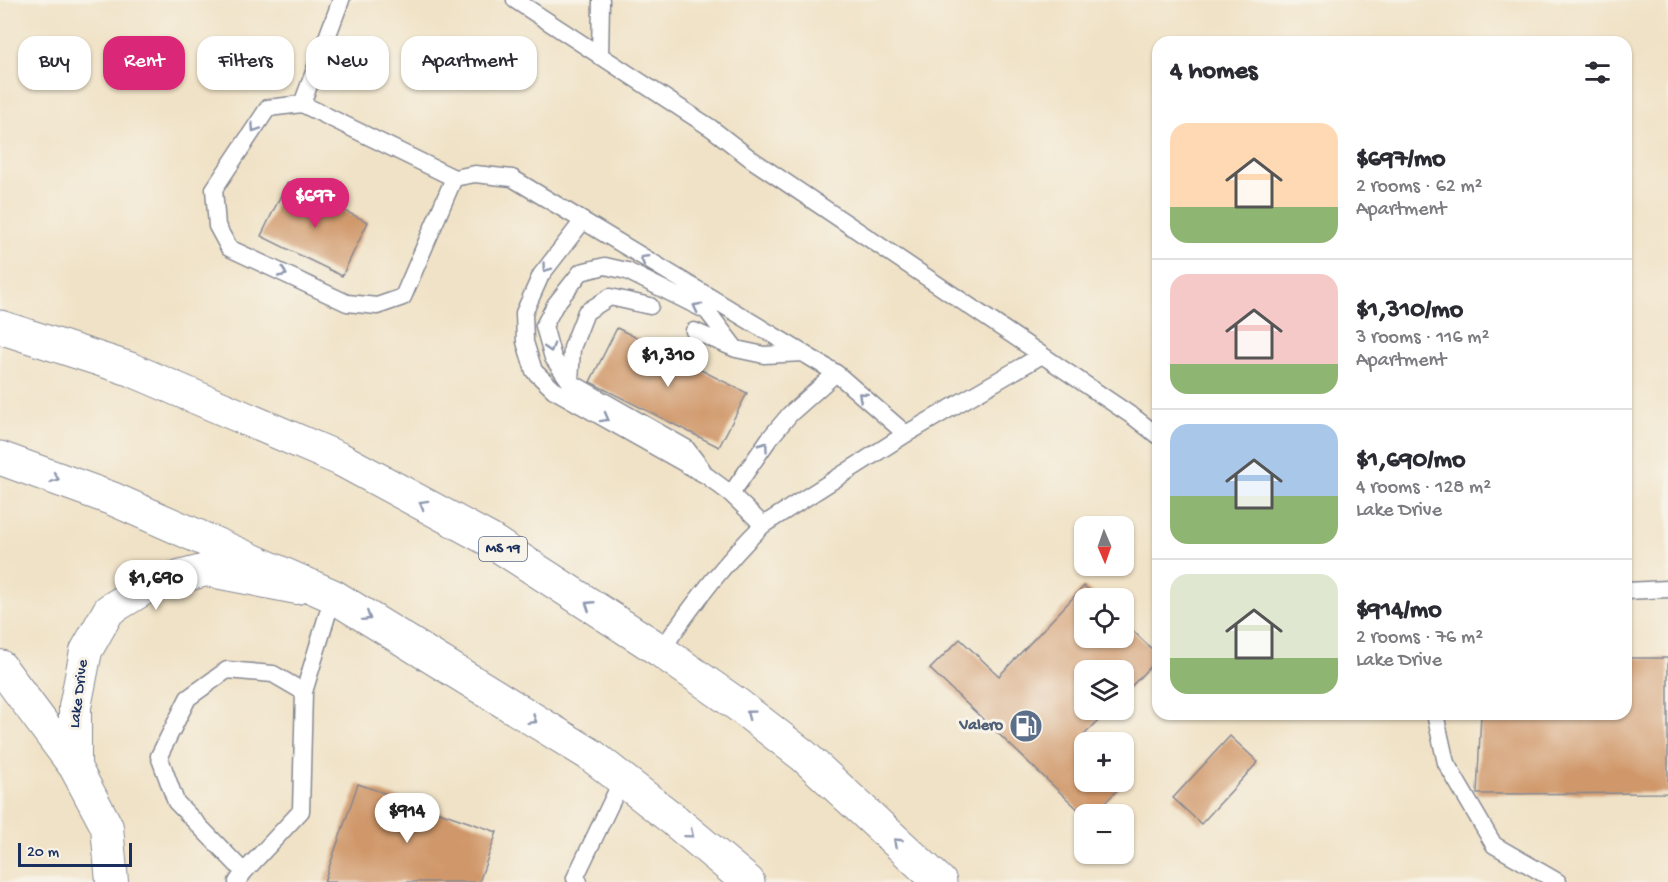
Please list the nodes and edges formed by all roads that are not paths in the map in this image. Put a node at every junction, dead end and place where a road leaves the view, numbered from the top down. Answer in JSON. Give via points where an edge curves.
{"nodes":[{"id":1,"x":340,"y":0,"type":"edge"},
{"id":2,"x":516,"y":0,"type":"edge"},
{"id":3,"x":601,"y":0,"type":"edge"},
{"id":4,"x":600,"y":57,"type":"junction"},
{"id":5,"x":302,"y":104,"type":"junction"},
{"id":6,"x":454,"y":178,"type":"junction"},
{"id":7,"x":582,"y":222,"type":"junction"},
{"id":8,"x":650,"y":306,"type":"dead end"},
{"id":9,"x":0,"y":327,"type":"edge"},
{"id":10,"x":694,"y":331,"type":"dead end"},
{"id":11,"x":736,"y":349,"type":"junction"},
{"id":12,"x":803,"y":353,"type":"junction"},
{"id":13,"x":1042,"y":355,"type":"junction"},
{"id":14,"x":836,"y":373,"type":"junction"},
{"id":15,"x":570,"y":382,"type":"junction"},
{"id":16,"x":1152,"y":432,"type":"edge"},
{"id":17,"x":906,"y":434,"type":"junction"},
{"id":18,"x":0,"y":458,"type":"edge"},
{"id":19,"x":707,"y":476,"type":"junction"},
{"id":20,"x":731,"y":494,"type":"junction"},
{"id":21,"x":763,"y":525,"type":"junction"},
{"id":22,"x":1668,"y":589,"type":"edge"},
{"id":23,"x":1632,"y":591,"type":"edge"},
{"id":24,"x":333,"y":596,"type":"junction"},
{"id":25,"x":661,"y":651,"type":"junction"},
{"id":26,"x":0,"y":666,"type":"edge"},
{"id":27,"x":304,"y":692,"type":"junction"},
{"id":28,"x":1437,"y":720,"type":"edge"},
{"id":29,"x":75,"y":766,"type":"junction"},
{"id":30,"x":622,"y":780,"type":"junction"},
{"id":31,"x":240,"y":877,"type":"edge"},
{"id":32,"x":576,"y":880,"type":"edge"},
{"id":33,"x":112,"y":882,"type":"edge"},
{"id":34,"x":748,"y":882,"type":"edge"},
{"id":35,"x":940,"y":882,"type":"edge"},
{"id":36,"x":1558,"y":882,"type":"edge"}],
"edges":[{"from":1,"to":5,"type":"lane"},
{"from":2,"to":4,"type":"lane"},
{"from":3,"to":4,"type":"lane"},
{"from":4,"to":13,"type":"lane","via":[[711,128]]},
{"from":5,"to":6,"type":"lane"},
{"from":5,"to":6,"type":"lane","one_way":true,"via":[[268,108],[214,189],[217,226],[229,248],[347,303],[377,306],[402,297]]},
{"from":6,"to":7,"type":"lane","via":[[475,174],[512,178]]},
{"from":12,"to":7,"type":"lane","one_way":true},
{"from":7,"to":19,"type":"lane","one_way":true,"via":[[541,276],[524,313],[525,342],[534,371],[554,390]]},
{"from":8,"to":15,"type":"lane","via":[[610,297],[586,312],[572,348]]},
{"from":25,"to":9,"type":"main road","number":"MS 19","one_way":true,"via":[[490,540],[340,459],[130,369]]},
{"from":10,"to":11,"type":"lane"},
{"from":11,"to":12,"type":"lane","via":[[764,355]]},
{"from":11,"to":15,"type":"lane","one_way":true,"via":[[706,311],[627,271],[605,266],[581,272],[544,326],[553,358]]},
{"from":12,"to":14,"type":"lane"},
{"from":13,"to":16,"type":"lane"},
{"from":13,"to":17,"type":"lane"},
{"from":17,"to":14,"type":"lane","one_way":true},
{"from":20,"to":14,"type":"lane","one_way":true,"via":[[790,414]]},
{"from":15,"to":19,"type":"lane","via":[[686,448]]},
{"from":17,"to":21,"type":"lane"},
{"from":18,"to":24,"type":"main road","one_way":true,"via":[[113,499]]},
{"from":19,"to":20,"type":"lane"},
{"from":20,"to":21,"type":"lane"},
{"from":21,"to":25,"type":"lane","via":[[693,603]]},
{"from":22,"to":23,"type":"lane"},
{"from":24,"to":27,"type":"lane"},
{"from":24,"to":29,"type":"street","name":"Lake Drive","via":[[206,570],[152,584],[109,610],[86,651],[75,707]]},
{"from":24,"to":30,"type":"main road","one_way":true,"via":[[591,755]]},
{"from":35,"to":25,"type":"main road","number":"MS 19","one_way":true,"via":[[804,756]]},
{"from":26,"to":29,"type":"street","name":"Lake Drive"},
{"from":27,"to":31,"type":"lane","via":[[301,811]]},
{"from":27,"to":31,"type":"lane","via":[[273,674],[227,670],[188,698],[159,756],[176,802]]},
{"from":28,"to":36,"type":"lane","via":[[1446,763],[1494,845]]},
{"from":29,"to":33,"type":"street","name":"Lake Drive","via":[[107,827]]},
{"from":30,"to":32,"type":"lane"},
{"from":30,"to":34,"type":"main road","one_way":true}]}
